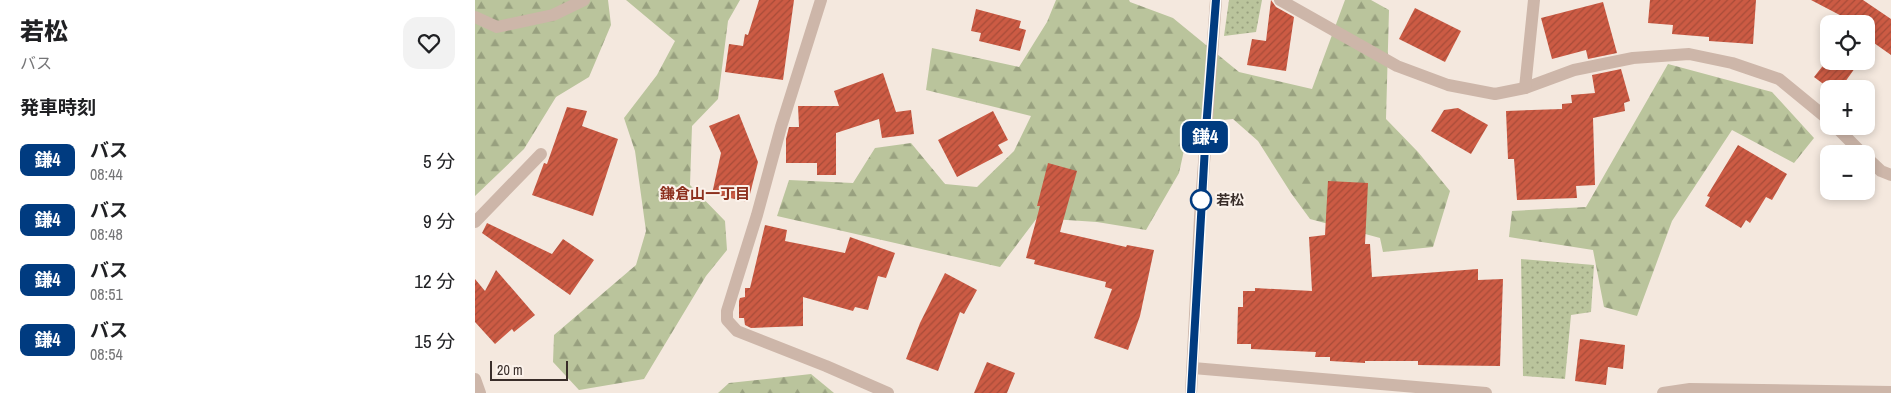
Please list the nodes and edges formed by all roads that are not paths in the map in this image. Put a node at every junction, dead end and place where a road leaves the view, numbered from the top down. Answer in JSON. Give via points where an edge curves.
{"nodes":[{"id":1,"x":584,"y":0,"type":"edge"},
{"id":2,"x":821,"y":0,"type":"edge"},
{"id":3,"x":1216,"y":0,"type":"edge"},
{"id":4,"x":1280,"y":0,"type":"edge"},
{"id":5,"x":1534,"y":0,"type":"edge"},
{"id":6,"x":475,"y":17,"type":"edge"},
{"id":7,"x":1525,"y":88,"type":"junction"},
{"id":8,"x":1820,"y":113,"type":"edge"},
{"id":9,"x":1844,"y":135,"type":"edge"},
{"id":10,"x":1854,"y":145,"type":"edge"},
{"id":11,"x":541,"y":154,"type":"dead end"},
{"id":12,"x":1875,"y":165,"type":"edge"},
{"id":13,"x":1891,"y":175,"type":"edge"},
{"id":14,"x":475,"y":222,"type":"edge"},
{"id":15,"x":1193,"y":368,"type":"junction"},
{"id":16,"x":475,"y":379,"type":"edge"},
{"id":17,"x":1372,"y":388,"type":"edge"},
{"id":18,"x":1891,"y":392,"type":"edge"},
{"id":19,"x":480,"y":393,"type":"edge"},
{"id":20,"x":889,"y":393,"type":"edge"},
{"id":21,"x":1191,"y":393,"type":"edge"},
{"id":22,"x":1486,"y":393,"type":"edge"},
{"id":23,"x":1663,"y":393,"type":"edge"}],
"edges":[{"from":1,"to":6,"type":"street","via":[[553,15],[497,27]]},
{"from":2,"to":20,"type":"street","via":[[781,127],[727,320],[737,332]]},
{"from":3,"to":15,"type":"street","via":[[1201,198]]},
{"from":4,"to":7,"type":"street","via":[[1397,66],[1448,85],[1495,94]]},
{"from":5,"to":7,"type":"street"},
{"from":7,"to":8,"type":"street","via":[[1574,70],[1633,58],[1689,54],[1732,62],[1779,79]]},
{"from":9,"to":10,"type":"street"},
{"from":11,"to":14,"type":"street"},
{"from":12,"to":13,"type":"street"},
{"from":15,"to":17,"type":"street"},
{"from":15,"to":21,"type":"street"},
{"from":16,"to":19,"type":"street"},
{"from":17,"to":22,"type":"street"},
{"from":18,"to":23,"type":"street","via":[[1690,389]]}]}
